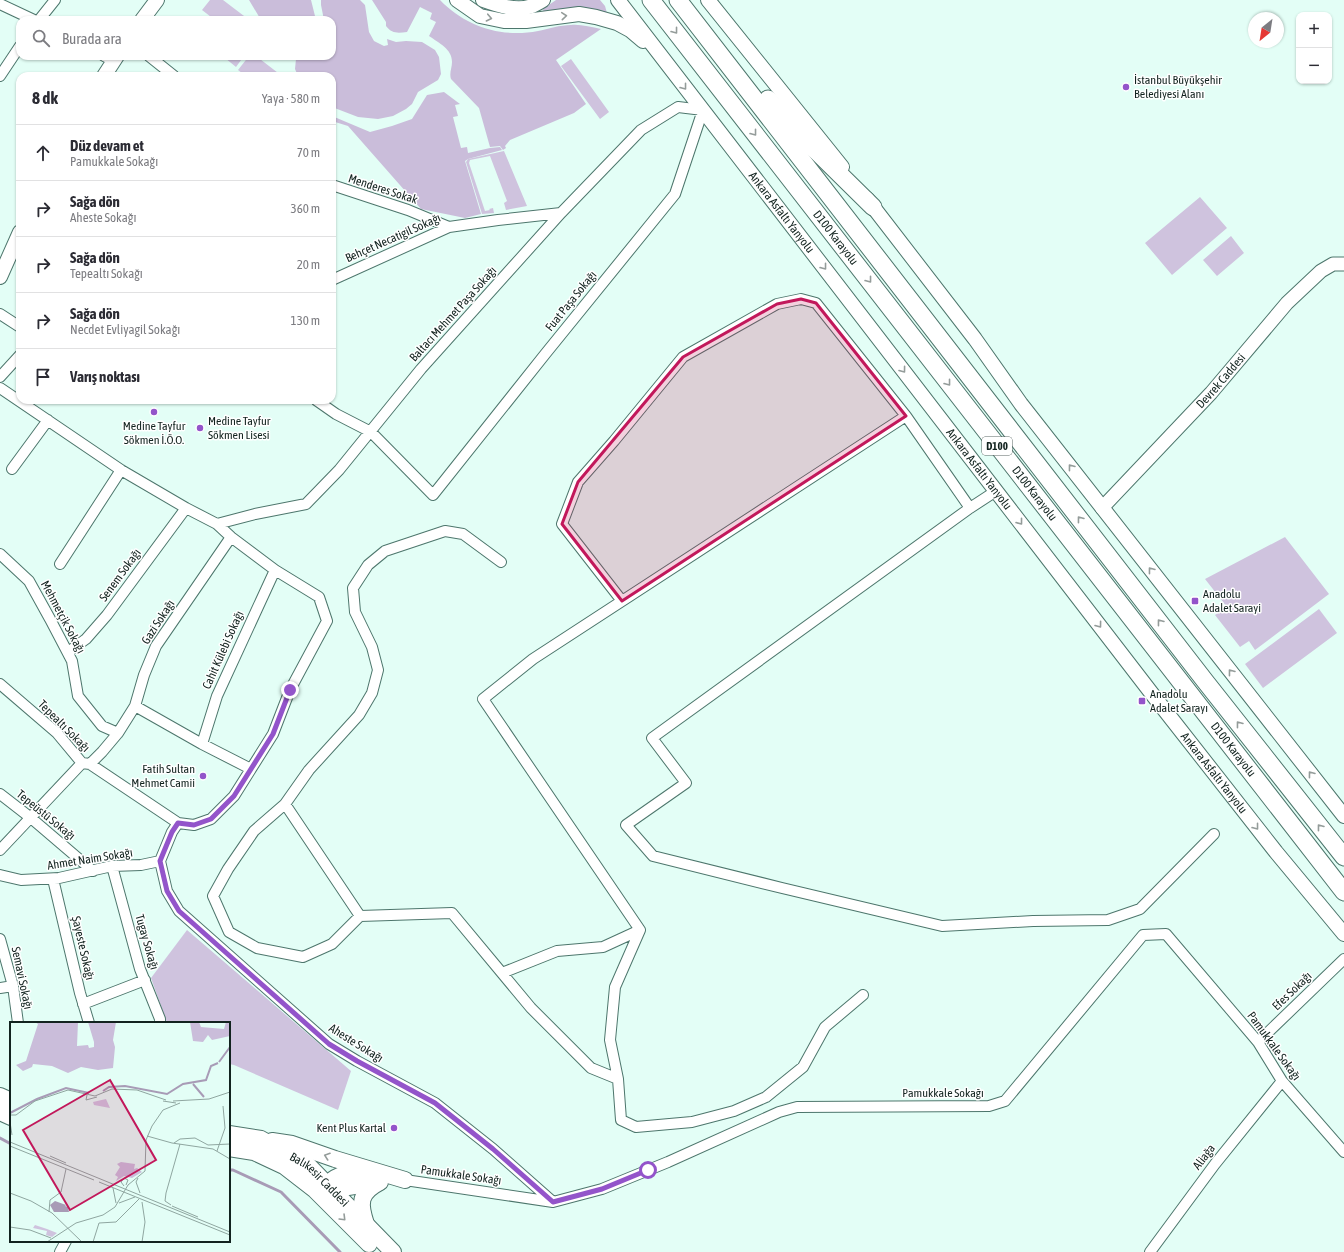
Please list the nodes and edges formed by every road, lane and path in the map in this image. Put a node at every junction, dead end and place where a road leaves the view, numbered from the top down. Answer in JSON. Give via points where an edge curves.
{"nodes":[{"id":1,"x":55,"y":0,"type":"edge"},
{"id":2,"x":157,"y":0,"type":"edge"},
{"id":3,"x":458,"y":0,"type":"edge"},
{"id":4,"x":483,"y":0,"type":"edge"},
{"id":5,"x":543,"y":0,"type":"edge"},
{"id":6,"x":618,"y":0,"type":"edge"},
{"id":7,"x":651,"y":0,"type":"edge"},
{"id":8,"x":708,"y":1,"type":"edge"},
{"id":9,"x":680,"y":3,"type":"edge"},
{"id":10,"x":0,"y":4,"type":"edge"},
{"id":11,"x":26,"y":16,"type":"edge"},
{"id":12,"x":42,"y":16,"type":"edge"},
{"id":13,"x":145,"y":16,"type":"edge"},
{"id":14,"x":16,"y":52,"type":"edge"},
{"id":15,"x":660,"y":55,"type":"junction"},
{"id":16,"x":111,"y":60,"type":"edge"},
{"id":17,"x":154,"y":60,"type":"edge"},
{"id":18,"x":106,"y":72,"type":"edge"},
{"id":19,"x":169,"y":72,"type":"edge"},
{"id":20,"x":0,"y":76,"type":"edge"},
{"id":21,"x":703,"y":110,"type":"junction"},
{"id":22,"x":336,"y":188,"type":"edge"},
{"id":23,"x":873,"y":207,"type":"junction"},
{"id":24,"x":561,"y":213,"type":"junction"},
{"id":25,"x":449,"y":227,"type":"junction"},
{"id":26,"x":16,"y":241,"type":"edge"},
{"id":27,"x":1344,"y":264,"type":"edge"},
{"id":28,"x":0,"y":277,"type":"edge"},
{"id":29,"x":336,"y":278,"type":"edge"},
{"id":30,"x":0,"y":314,"type":"edge"},
{"id":31,"x":16,"y":324,"type":"edge"},
{"id":32,"x":16,"y":359,"type":"edge"},
{"id":33,"x":0,"y":377,"type":"edge"},
{"id":34,"x":0,"y":388,"type":"edge"},
{"id":35,"x":16,"y":399,"type":"edge"},
{"id":36,"x":24,"y":404,"type":"edge"},
{"id":37,"x":322,"y":404,"type":"edge"},
{"id":38,"x":906,"y":416,"type":"junction"},
{"id":39,"x":48,"y":420,"type":"junction"},
{"id":40,"x":371,"y":432,"type":"junction"},
{"id":41,"x":12,"y":469,"type":"dead end"},
{"id":42,"x":121,"y":470,"type":"junction"},
{"id":43,"x":996,"y":491,"type":"junction"},
{"id":44,"x":186,"y":508,"type":"junction"},
{"id":45,"x":970,"y":508,"type":"junction"},
{"id":46,"x":1102,"y":508,"type":"junction"},
{"id":47,"x":217,"y":524,"type":"junction"},
{"id":48,"x":231,"y":538,"type":"junction"},
{"id":49,"x":0,"y":554,"type":"edge"},
{"id":50,"x":501,"y":562,"type":"dead end"},
{"id":51,"x":60,"y":564,"type":"dead end"},
{"id":52,"x":275,"y":570,"type":"junction"},
{"id":53,"x":622,"y":601,"type":"junction"},
{"id":54,"x":68,"y":652,"type":"junction"},
{"id":55,"x":0,"y":684,"type":"edge"},
{"id":56,"x":135,"y":706,"type":"junction"},
{"id":57,"x":118,"y":733,"type":"junction"},
{"id":58,"x":202,"y":744,"type":"junction"},
{"id":59,"x":86,"y":763,"type":"junction"},
{"id":60,"x":251,"y":769,"type":"junction"},
{"id":61,"x":0,"y":794,"type":"edge"},
{"id":62,"x":285,"y":804,"type":"junction"},
{"id":63,"x":1344,"y":816,"type":"edge"},
{"id":64,"x":31,"y":818,"type":"junction"},
{"id":65,"x":178,"y":823,"type":"junction"},
{"id":66,"x":1214,"y":834,"type":"dead end"},
{"id":67,"x":0,"y":850,"type":"edge"},
{"id":68,"x":1344,"y":857,"type":"edge"},
{"id":69,"x":160,"y":861,"type":"junction"},
{"id":70,"x":112,"y":866,"type":"junction"},
{"id":71,"x":93,"y":871,"type":"junction"},
{"id":72,"x":0,"y":875,"type":"edge"},
{"id":73,"x":53,"y":879,"type":"junction"},
{"id":74,"x":1344,"y":892,"type":"edge"},
{"id":75,"x":360,"y":916,"type":"junction"},
{"id":76,"x":640,"y":930,"type":"junction"},
{"id":77,"x":1344,"y":934,"type":"edge"},
{"id":78,"x":0,"y":939,"type":"edge"},
{"id":79,"x":1344,"y":959,"type":"edge"},
{"id":80,"x":502,"y":972,"type":"junction"},
{"id":81,"x":145,"y":980,"type":"junction"},
{"id":82,"x":13,"y":986,"type":"junction"},
{"id":83,"x":0,"y":988,"type":"edge"},
{"id":84,"x":864,"y":995,"type":"dead end"},
{"id":85,"x":83,"y":1004,"type":"junction"},
{"id":86,"x":18,"y":1022,"type":"edge"},
{"id":87,"x":89,"y":1022,"type":"edge"},
{"id":88,"x":160,"y":1022,"type":"edge"},
{"id":89,"x":1258,"y":1042,"type":"junction"},
{"id":90,"x":618,"y":1079,"type":"junction"},
{"id":91,"x":1282,"y":1081,"type":"junction"},
{"id":92,"x":0,"y":1096,"type":"edge"},
{"id":93,"x":10,"y":1101,"type":"edge"},
{"id":94,"x":0,"y":1112,"type":"edge"},
{"id":95,"x":10,"y":1117,"type":"edge"},
{"id":96,"x":230,"y":1134,"type":"edge"},
{"id":97,"x":257,"y":1145,"type":"junction"},
{"id":98,"x":230,"y":1148,"type":"edge"},
{"id":99,"x":1344,"y":1152,"type":"edge"},
{"id":100,"x":377,"y":1177,"type":"junction"},
{"id":101,"x":405,"y":1180,"type":"joint"},
{"id":102,"x":329,"y":1193,"type":"junction"},
{"id":103,"x":553,"y":1202,"type":"junction"},
{"id":104,"x":367,"y":1227,"type":"junction"},
{"id":105,"x":65,"y":1242,"type":"edge"},
{"id":106,"x":60,"y":1252,"type":"edge"},
{"id":107,"x":377,"y":1252,"type":"edge"},
{"id":108,"x":392,"y":1252,"type":"edge"},
{"id":109,"x":1150,"y":1252,"type":"edge"}],
"edges":[{"from":1,"to":12,"type":"street"},
{"from":2,"to":13,"type":"main road"},
{"from":3,"to":15,"type":"main road","one_way":true,"via":[[480,16],[504,21],[526,21],[579,14],[596,17],[630,30]]},
{"from":4,"to":5,"type":"main road","via":[[517,8],[531,6]]},
{"from":6,"to":15,"type":"main road","name":"Ankara Asfaltı Yanyolu"},
{"from":7,"to":74,"type":"highway","name":"D100 Karayolu","number":"D100","one_way":true},
{"from":8,"to":23,"type":"main road"},
{"from":9,"to":23,"type":"highway","via":[[808,143]]},
{"from":68,"to":9,"type":"highway","name":"D100 Karayolu","number":"D100","one_way":true},
{"from":10,"to":11,"type":"street"},
{"from":14,"to":20,"type":"street"},
{"from":15,"to":21,"type":"main road","name":"Ankara Asfaltı Yanyolu","one_way":true},
{"from":16,"to":18,"type":"main road"},
{"from":17,"to":19,"type":"street"},
{"from":21,"to":24,"type":"street","name":"Baltacı Mehmet Paşa Sokağı","via":[[678,107],[641,130]]},
{"from":21,"to":40,"type":"street","name":"Fuat Paşa Sokağı","via":[[675,194],[433,495]]},
{"from":21,"to":43,"type":"main road","name":"Ankara Asfaltı Yanyolu","one_way":true},
{"from":22,"to":25,"type":"street","name":"Menderes Sokak","via":[[408,210]]},
{"from":46,"to":23,"type":"main road","one_way":true},
{"from":24,"to":25,"type":"street","name":"Behçet Necatigil Sokağı"},
{"from":24,"to":40,"type":"street","name":"Baltacı Mehmet Paşa Sokağı","via":[[421,368]]},
{"from":25,"to":29,"type":"street","name":"Behçet Necatigil Sokağı"},
{"from":26,"to":28,"type":"main road"},
{"from":27,"to":46,"type":"street","name":"Devrek Caddesi","via":[[1333,264],[1321,271],[1287,303],[1211,393]]},
{"from":30,"to":31,"type":"street"},
{"from":32,"to":33,"type":"street"},
{"from":34,"to":35,"type":"street"},
{"from":36,"to":39,"type":"street"},
{"from":37,"to":40,"type":"street"},
{"from":38,"to":45,"type":"street"},
{"from":38,"to":53,"type":"street"},
{"from":38,"to":53,"type":"street","via":[[816,303],[801,299],[778,304],[683,357],[578,482],[562,524]]},
{"from":39,"to":41,"type":"street"},
{"from":39,"to":42,"type":"street"},
{"from":40,"to":47,"type":"street","name":"Baltacı Mehmet Paşa Sokağı","via":[[306,504]]},
{"from":42,"to":44,"type":"street"},
{"from":42,"to":51,"type":"street"},
{"from":43,"to":45,"type":"street"},
{"from":43,"to":77,"type":"main road","name":"Ankara Asfaltı Yanyolu","one_way":true,"via":[[1276,852]]},
{"from":44,"to":47,"type":"street"},
{"from":44,"to":54,"type":"street","name":"Senem Sokağı","via":[[107,615],[86,639]]},
{"from":45,"to":66,"type":"street","via":[[652,738],[686,783],[626,825],[653,856],[942,926],[1108,920],[1140,909]]},
{"from":63,"to":46,"type":"main road","one_way":true},
{"from":47,"to":48,"type":"street"},
{"from":48,"to":52,"type":"street"},
{"from":48,"to":56,"type":"street","name":"Gazi Sokağı","via":[[156,646]]},
{"from":49,"to":54,"type":"street","name":"Mehmetçik Sokağı","via":[[29,581]]},
{"from":50,"to":62,"type":"street","via":[[463,534],[445,531],[385,551],[368,565],[353,588],[355,612],[372,647],[378,670],[372,693],[359,714],[309,770]]},
{"from":52,"to":58,"type":"street","name":"Cahit Külebi Sokağı","via":[[216,696]]},
{"from":52,"to":60,"type":"street","via":[[319,597],[327,621],[290,690],[273,734]]},
{"from":53,"to":76,"type":"street","via":[[533,659],[482,699]]},
{"from":54,"to":57,"type":"street","name":"Mehmetçik Sokağı","via":[[78,696],[102,726]]},
{"from":55,"to":59,"type":"street","name":"Tepealtı Sokağı","via":[[57,733]]},
{"from":56,"to":57,"type":"street","name":"Gazi Sokağı"},
{"from":56,"to":58,"type":"street"},
{"from":57,"to":59,"type":"street","name":"Gazi Sokağı","via":[[102,752]]},
{"from":58,"to":60,"type":"street"},
{"from":59,"to":64,"type":"street","name":"Gazi Sokağı"},
{"from":59,"to":65,"type":"street","name":"Tepealtı Sokağı"},
{"from":60,"to":65,"type":"street","via":[[234,796],[211,819],[194,825]]},
{"from":61,"to":64,"type":"street","name":"Tepeüstü Sokağı"},
{"from":62,"to":75,"type":"street"},
{"from":62,"to":75,"type":"street","via":[[254,831],[213,896],[230,932],[257,948],[303,957],[332,944]]},
{"from":64,"to":67,"type":"street","name":"Gazi Sokağı"},
{"from":64,"to":71,"type":"street","name":"Tepeüstü Sokağı"},
{"from":65,"to":69,"type":"street"},
{"from":69,"to":70,"type":"street","name":"Ahmet Naim Sokağı"},
{"from":69,"to":103,"type":"street","name":"Aheste Sokağı","via":[[167,891],[179,911],[329,1044],[435,1103],[493,1149]]},
{"from":70,"to":71,"type":"street","name":"Ahmet Naim Sokağı"},
{"from":70,"to":81,"type":"street","name":"Tugay Sokağı"},
{"from":71,"to":73,"type":"street","name":"Ahmet Naim Sokağı"},
{"from":72,"to":73,"type":"street","name":"Ahmet Naim Sokağı","via":[[21,880]]},
{"from":73,"to":85,"type":"street","name":"Şayeste Sokağı"},
{"from":75,"to":80,"type":"street","via":[[452,913]]},
{"from":76,"to":80,"type":"street","via":[[603,947],[558,951]]},
{"from":76,"to":90,"type":"street","via":[[614,987],[610,1040]]},
{"from":78,"to":82,"type":"street","name":"Semavi Sokağı"},
{"from":79,"to":89,"type":"street","name":"Efes Sokağı"},
{"from":80,"to":90,"type":"street","via":[[531,1008],[591,1068]]},
{"from":81,"to":85,"type":"street"},
{"from":81,"to":88,"type":"street","name":"Tugay Sokağı"},
{"from":82,"to":83,"type":"street"},
{"from":82,"to":86,"type":"street","name":"Semavi Sokağı"},
{"from":84,"to":90,"type":"street","via":[[825,1027],[803,1066],[766,1097],[734,1111],[692,1122],[636,1127],[621,1120]]},
{"from":85,"to":87,"type":"street","name":"Şayeste Sokağı"},
{"from":89,"to":91,"type":"street","name":"Pamukkale Sokağı"},
{"from":89,"to":103,"type":"street","name":"Pamukkale Sokağı","via":[[1166,934],[1143,935],[1005,1101],[989,1106],[797,1107],[779,1112],[602,1189]]},
{"from":91,"to":99,"type":"street","name":"Pamukkale Sokağı"},
{"from":91,"to":109,"type":"street","name":"Aliağa","via":[[1215,1164]]},
{"from":92,"to":93,"type":"main road"},
{"from":94,"to":95,"type":"main road"},
{"from":96,"to":97,"type":"main road","name":"Balıkesir Caddesi"},
{"from":97,"to":98,"type":"main road","name":"Balıkesir Caddesi"},
{"from":100,"to":97,"type":"main road","one_way":true,"via":[[292,1144]]},
{"from":97,"to":102,"type":"main road","name":"Balıkesir Caddesi","via":[[309,1166]]},
{"from":100,"to":101,"type":"main road"},
{"from":100,"to":102,"type":"main road"},
{"from":100,"to":104,"type":"main road","via":[[361,1201],[361,1210]]},
{"from":101,"to":103,"type":"street","name":"Pamukkale Sokağı"},
{"from":102,"to":104,"type":"main road","name":"Balıkesir Caddesi"},
{"from":102,"to":107,"type":"main road","name":"Balıkesir Caddesi","one_way":true},
{"from":104,"to":108,"type":"main road","name":"Balıkesir Caddesi"},
{"from":105,"to":106,"type":"street"}]}
